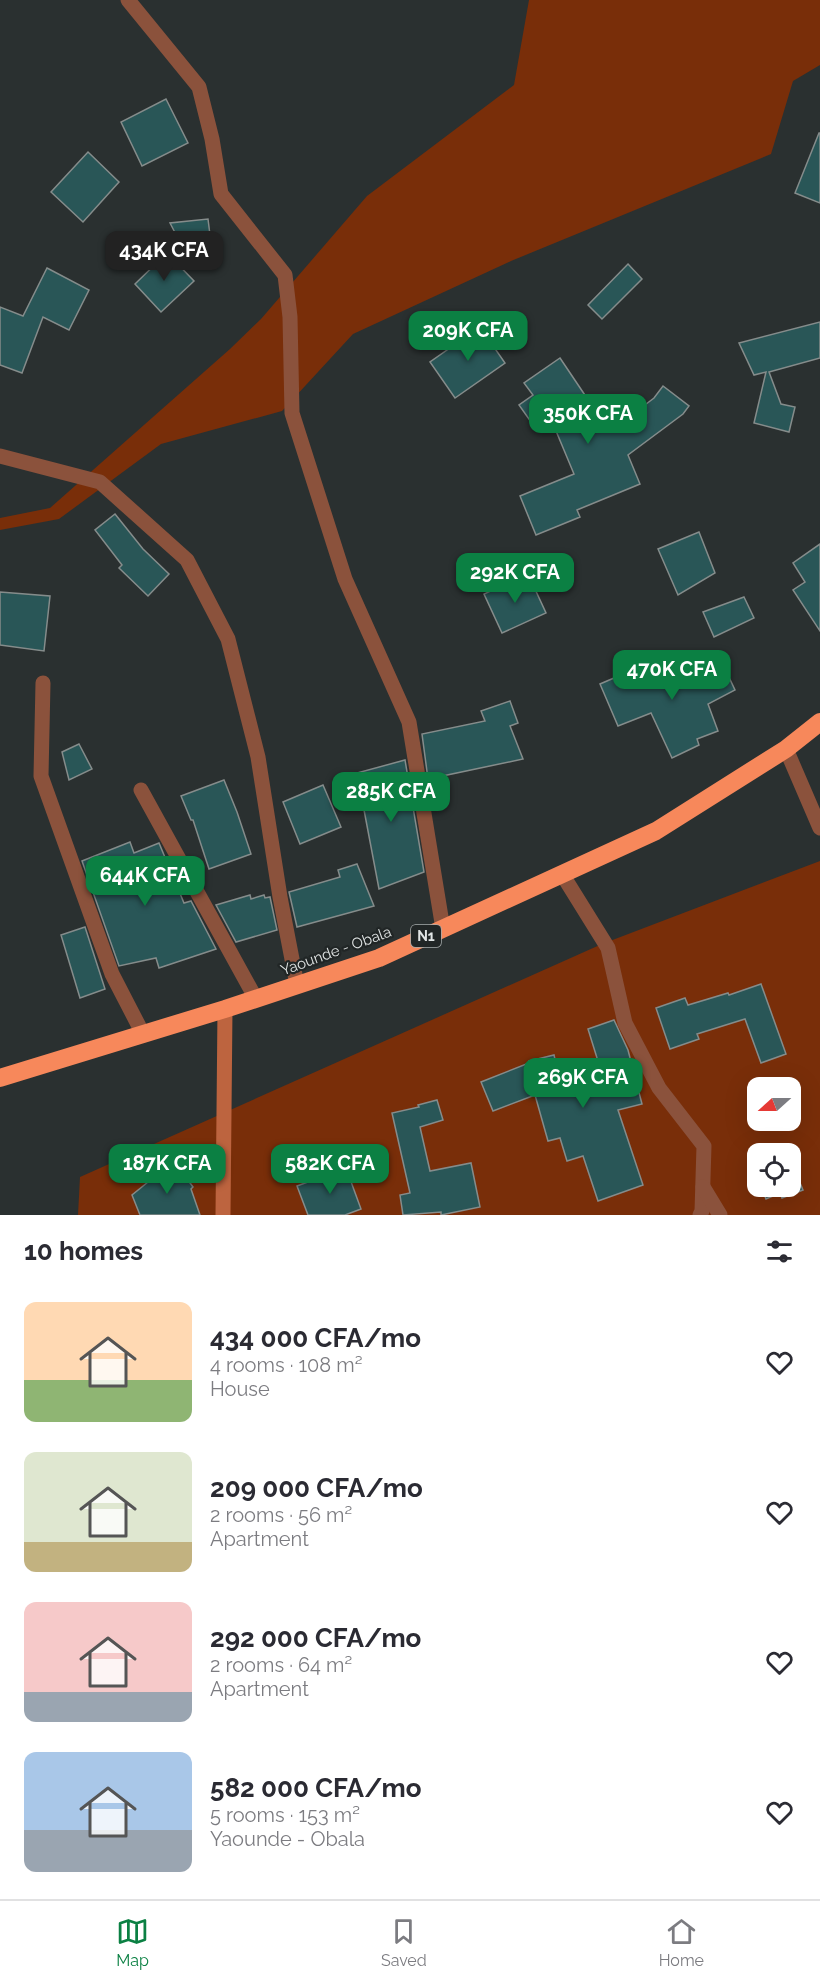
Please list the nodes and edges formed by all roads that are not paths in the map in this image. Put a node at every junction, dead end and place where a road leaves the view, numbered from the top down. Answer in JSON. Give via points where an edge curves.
{"nodes":[{"id":1,"x":128,"y":0,"type":"edge"},
{"id":2,"x":0,"y":456,"type":"edge"},
{"id":3,"x":43,"y":683,"type":"dead end"},
{"id":4,"x":820,"y":722,"type":"edge"},
{"id":5,"x":786,"y":749,"type":"junction"},
{"id":6,"x":141,"y":790,"type":"dead end"},
{"id":7,"x":820,"y":828,"type":"edge"},
{"id":8,"x":562,"y":874,"type":"junction"},
{"id":9,"x":443,"y":928,"type":"junction"},
{"id":10,"x":297,"y":985,"type":"junction"},
{"id":11,"x":256,"y":999,"type":"junction"},
{"id":12,"x":225,"y":1009,"type":"junction"},
{"id":13,"x":143,"y":1034,"type":"junction"},
{"id":14,"x":0,"y":1078,"type":"edge"},
{"id":15,"x":703,"y":1186,"type":"junction"},
{"id":16,"x":223,"y":1215,"type":"edge"},
{"id":17,"x":700,"y":1215,"type":"edge"},
{"id":18,"x":720,"y":1215,"type":"edge"}],
"edges":[{"from":1,"to":9,"type":"street","via":[[199,87],[221,194],[285,275],[292,413],[345,579],[409,722]]},
{"from":2,"to":10,"type":"street","via":[[100,482],[187,560],[228,639],[258,757]]},
{"from":3,"to":13,"type":"street","via":[[41,776],[112,974]]},
{"from":4,"to":5,"type":"highway","name":"Yaounde - Obala","number":"N1"},
{"from":5,"to":7,"type":"street"},
{"from":5,"to":8,"type":"highway","name":"Yaounde - Obala","number":"N1","via":[[656,831]]},
{"from":6,"to":11,"type":"street"},
{"from":8,"to":9,"type":"highway","name":"Yaounde - Obala","number":"N1"},
{"from":8,"to":15,"type":"street","via":[[608,948],[625,1023],[659,1088],[704,1146]]},
{"from":9,"to":10,"type":"highway","name":"Yaounde - Obala","number":"N1","via":[[379,958]]},
{"from":10,"to":11,"type":"highway","name":"Yaounde - Obala","number":"N1"},
{"from":11,"to":12,"type":"highway","name":"Yaounde - Obala","number":"N1"},
{"from":12,"to":13,"type":"highway","name":"Yaounde - Obala","number":"N1"},
{"from":12,"to":16,"type":"street"},
{"from":13,"to":14,"type":"highway","name":"Yaounde - Obala","number":"N1"},
{"from":15,"to":17,"type":"street"},
{"from":15,"to":18,"type":"street"}]}
